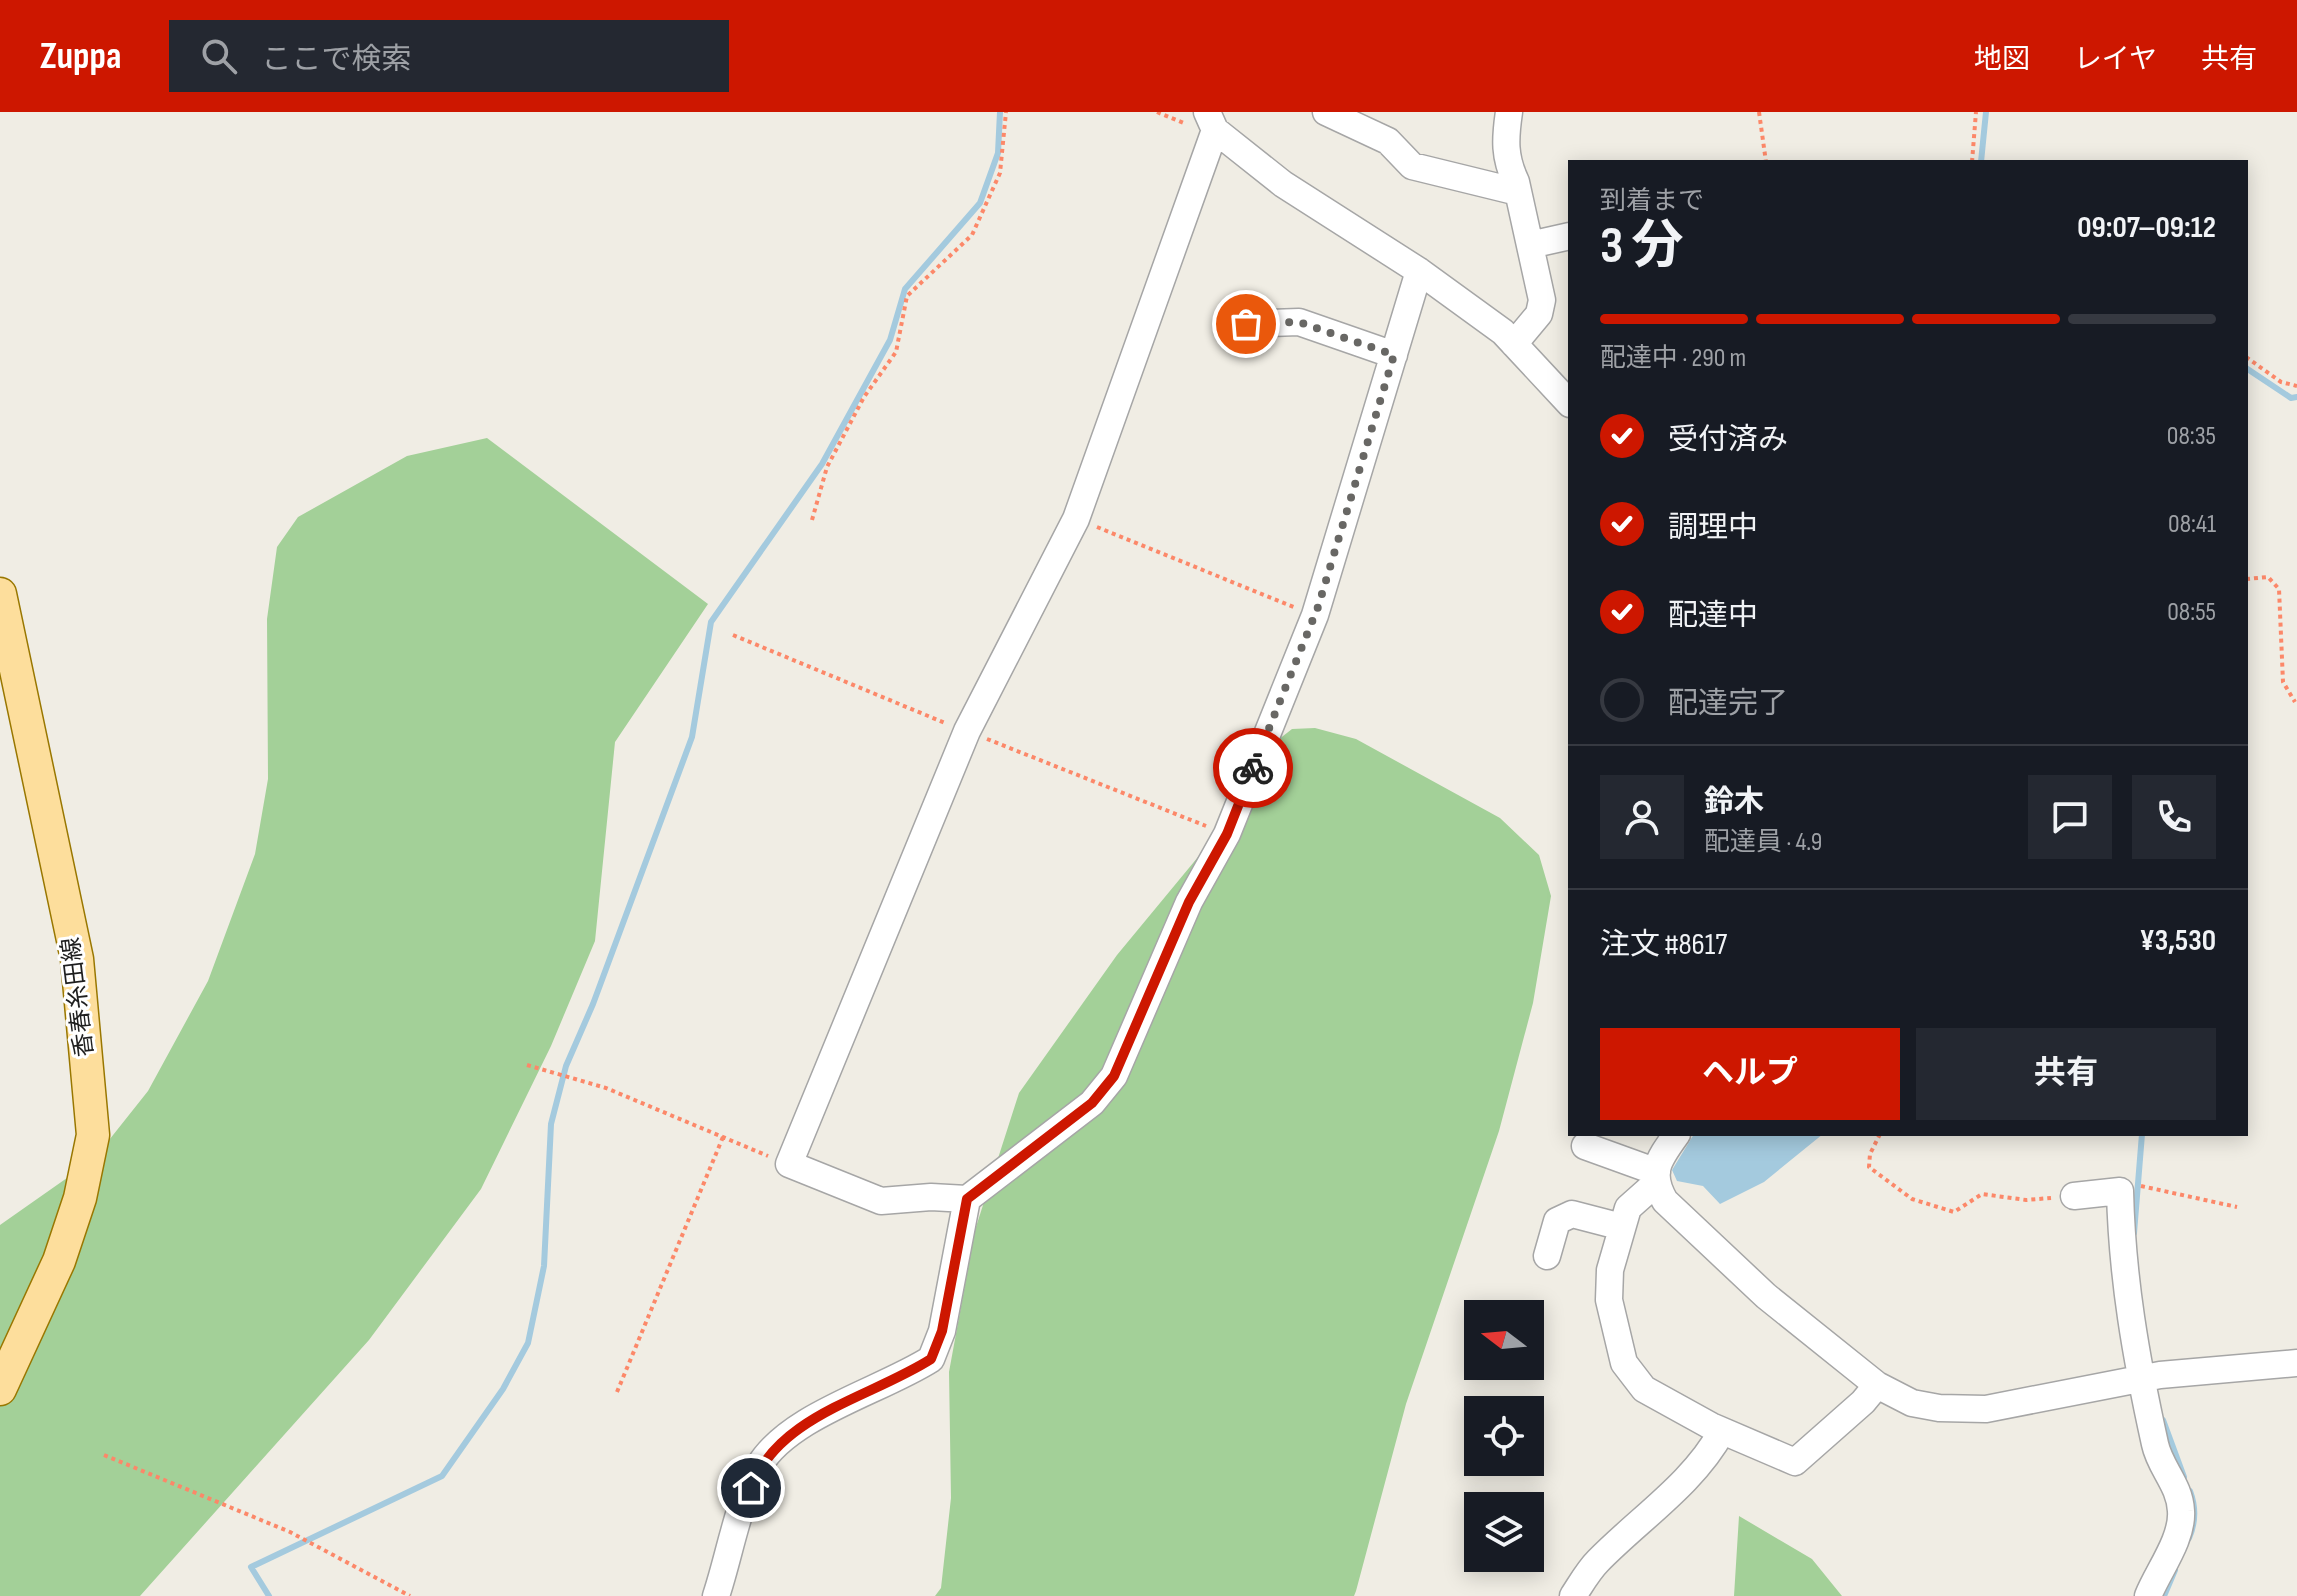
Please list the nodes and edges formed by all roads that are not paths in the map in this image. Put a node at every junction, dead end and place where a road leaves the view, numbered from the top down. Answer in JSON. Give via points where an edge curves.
{"nodes":[{"id":1,"x":1326,"y":112,"type":"edge"},
{"id":2,"x":1509,"y":112,"type":"edge"},
{"id":3,"x":1211,"y":121,"type":"edge"},
{"id":4,"x":1518,"y":192,"type":"junction"},
{"id":5,"x":1568,"y":236,"type":"edge"},
{"id":6,"x":1530,"y":245,"type":"junction"},
{"id":7,"x":1419,"y":271,"type":"junction"},
{"id":8,"x":1246,"y":324,"type":"dead end"},
{"id":9,"x":1514,"y":344,"type":"junction"},
{"id":10,"x":1394,"y":355,"type":"junction"},
{"id":11,"x":1568,"y":402,"type":"edge"},
{"id":12,"x":0,"y":594,"type":"edge"},
{"id":13,"x":1676,"y":1136,"type":"edge"},
{"id":14,"x":1585,"y":1146,"type":"dead end"},
{"id":15,"x":1656,"y":1178,"type":"junction"},
{"id":16,"x":2074,"y":1196,"type":"road end"},
{"id":17,"x":967,"y":1199,"type":"junction"},
{"id":18,"x":1622,"y":1227,"type":"junction"},
{"id":19,"x":1547,"y":1256,"type":"dead end"},
{"id":20,"x":2297,"y":1363,"type":"edge"},
{"id":21,"x":2140,"y":1379,"type":"junction"},
{"id":22,"x":1877,"y":1385,"type":"junction"},
{"id":23,"x":1,"y":1387,"type":"edge"},
{"id":24,"x":1722,"y":1431,"type":"junction"},
{"id":25,"x":716,"y":1596,"type":"edge"},
{"id":26,"x":1573,"y":1596,"type":"edge"},
{"id":27,"x":2148,"y":1596,"type":"edge"}],
"edges":[{"from":1,"to":4,"type":"street","via":[[1388,141],[1412,166]]},
{"from":2,"to":4,"type":"street","via":[[1507,164]]},
{"from":3,"to":7,"type":"street","via":[[1283,184]]},
{"from":3,"to":17,"type":"street","via":[[1076,519],[967,731],[789,1164],[881,1201]]},
{"from":4,"to":6,"type":"street"},
{"from":5,"to":6,"type":"street"},
{"from":6,"to":9,"type":"street","via":[[1542,300],[1539,314]]},
{"from":7,"to":9,"type":"street"},
{"from":7,"to":10,"type":"street"},
{"from":8,"to":10,"type":"street","via":[[1299,322]]},
{"from":9,"to":11,"type":"street"},
{"from":10,"to":17,"type":"street","via":[[1315,615],[1227,834],[1189,902],[1114,1076],[1092,1103]]},
{"from":12,"to":23,"type":"main road","name":"香春糸田線","via":[[77,959],[93,1135],[59,1261]]},
{"from":13,"to":15,"type":"street"},
{"from":14,"to":15,"type":"street"},
{"from":15,"to":18,"type":"street","via":[[1628,1208]]},
{"from":15,"to":22,"type":"street","via":[[1675,1211],[1766,1296]]},
{"from":16,"to":21,"type":"street","via":[[2120,1191],[2122,1265]]},
{"from":17,"to":25,"type":"street","via":[[942,1331],[931,1359],[798,1427],[773,1447],[758,1467]]},
{"from":18,"to":19,"type":"street","via":[[1572,1214],[1557,1221]]},
{"from":18,"to":24,"type":"street","via":[[1610,1270],[1609,1300],[1624,1363],[1644,1389]]},
{"from":20,"to":21,"type":"street"},
{"from":21,"to":22,"type":"street","via":[[1986,1409],[1912,1403]]},
{"from":21,"to":27,"type":"street","via":[[2156,1451],[2177,1488],[2182,1514]]},
{"from":22,"to":24,"type":"street","via":[[1795,1462]]},
{"from":24,"to":26,"type":"street","via":[[1713,1449],[1596,1563]]}]}
